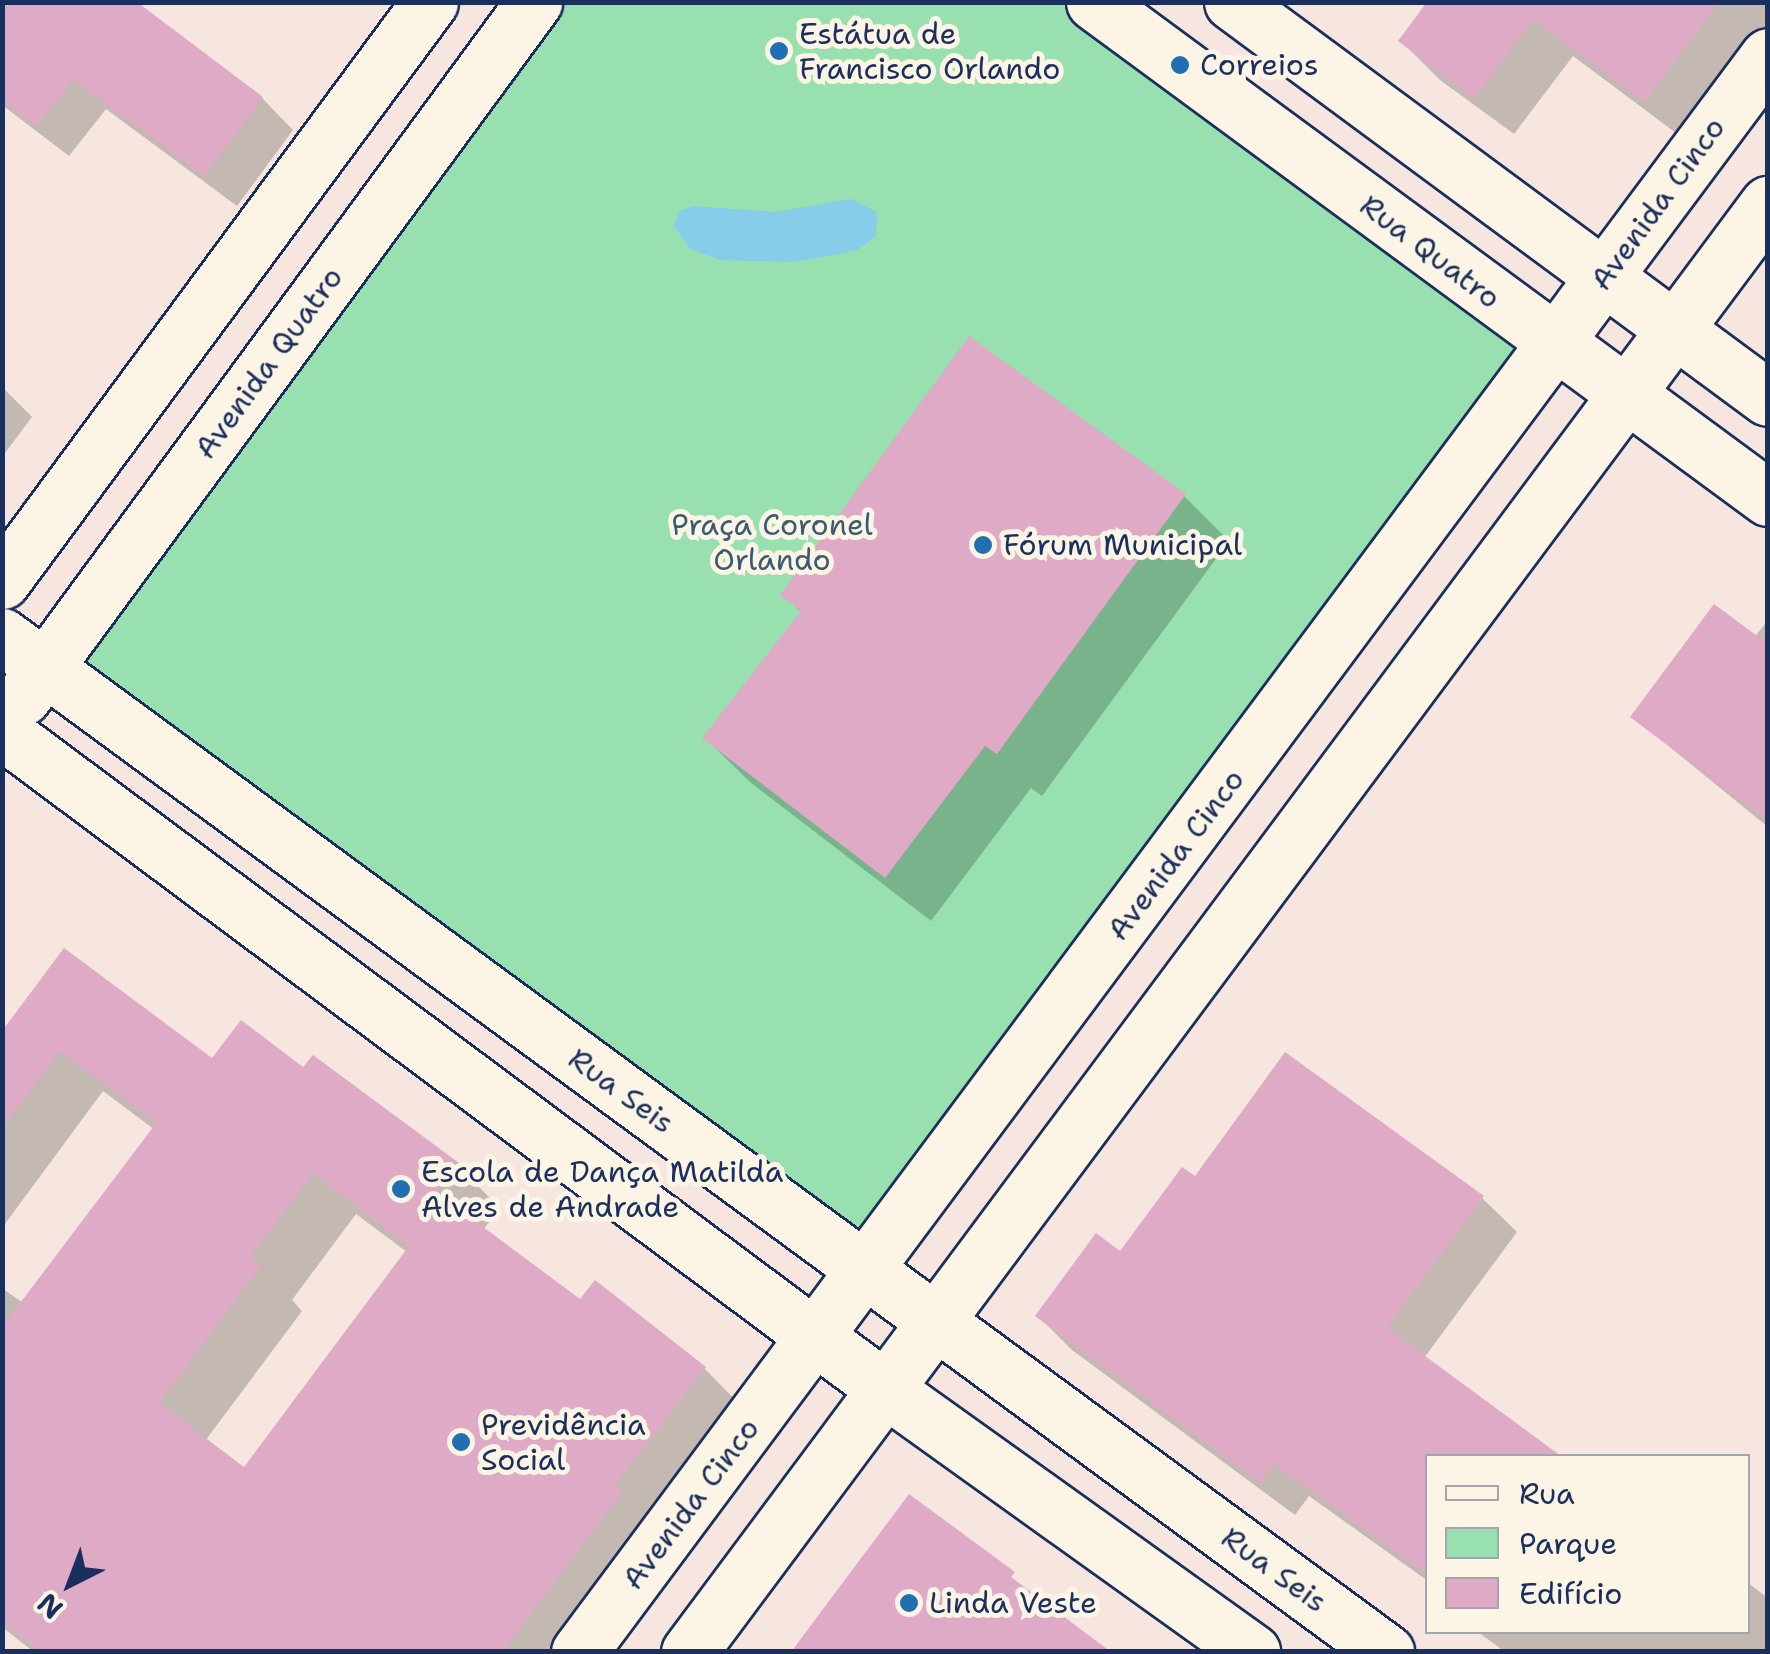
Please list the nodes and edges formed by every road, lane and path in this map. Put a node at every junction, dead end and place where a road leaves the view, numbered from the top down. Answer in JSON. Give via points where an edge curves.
{"nodes":[{"id":1,"x":430,"y":2,"type":"edge"},
{"id":2,"x":534,"y":2,"type":"edge"},
{"id":3,"x":1094,"y":2,"type":"edge"},
{"id":4,"x":1232,"y":2,"type":"edge"},
{"id":5,"x":1768,"y":56,"type":"edge"},
{"id":6,"x":1768,"y":204,"type":"edge"},
{"id":7,"x":1604,"y":278,"type":"junction"},
{"id":8,"x":1676,"y":330,"type":"junction"},
{"id":9,"x":1554,"y":344,"type":"junction"},
{"id":10,"x":1628,"y":396,"type":"junction"},
{"id":11,"x":1768,"y":398,"type":"edge"},
{"id":12,"x":1768,"y":498,"type":"edge"},
{"id":13,"x":2,"y":581,"type":"edge"},
{"id":14,"x":2,"y":636,"type":"edge"},
{"id":15,"x":45,"y":668,"type":"junction"},
{"id":16,"x":2,"y":723,"type":"edge"},
{"id":17,"x":2,"y":731,"type":"edge"},
{"id":18,"x":866,"y":1273,"type":"junction"},
{"id":19,"x":938,"y":1323,"type":"junction"},
{"id":20,"x":817,"y":1337,"type":"junction"},
{"id":21,"x":888,"y":1390,"type":"junction"},
{"id":22,"x":579,"y":1652,"type":"edge"},
{"id":23,"x":689,"y":1652,"type":"edge"},
{"id":24,"x":1252,"y":1652,"type":"edge"},
{"id":25,"x":1386,"y":1652,"type":"edge"}],
"edges":[{"from":1,"to":13,"type":"street"},
{"from":2,"to":15,"type":"street","name":"Avenida Quatro"},
{"from":3,"to":9,"type":"street","name":"Rua Quatro"},
{"from":4,"to":7,"type":"street"},
{"from":5,"to":7,"type":"street","name":"Avenida Cinco"},
{"from":6,"to":8,"type":"street"},
{"from":7,"to":8,"type":"street"},
{"from":7,"to":9,"type":"street","name":"Avenida Cinco"},
{"from":8,"to":10,"type":"street"},
{"from":8,"to":11,"type":"street"},
{"from":9,"to":10,"type":"street","name":"Rua Quatro"},
{"from":9,"to":18,"type":"street","name":"Avenida Cinco"},
{"from":10,"to":12,"type":"street","name":"Rua Quatro"},
{"from":10,"to":19,"type":"street"},
{"from":14,"to":15,"type":"street","name":"Rua Seis"},
{"from":15,"to":16,"type":"street","name":"Avenida Quatro"},
{"from":15,"to":18,"type":"street","name":"Rua Seis"},
{"from":17,"to":20,"type":"street"},
{"from":18,"to":19,"type":"street","name":"Rua Seis"},
{"from":18,"to":20,"type":"street","name":"Avenida Cinco"},
{"from":19,"to":21,"type":"street"},
{"from":19,"to":25,"type":"street","name":"Rua Seis"},
{"from":20,"to":21,"type":"street"},
{"from":20,"to":22,"type":"street","name":"Avenida Cinco"},
{"from":21,"to":23,"type":"street"},
{"from":21,"to":24,"type":"street"}]}
